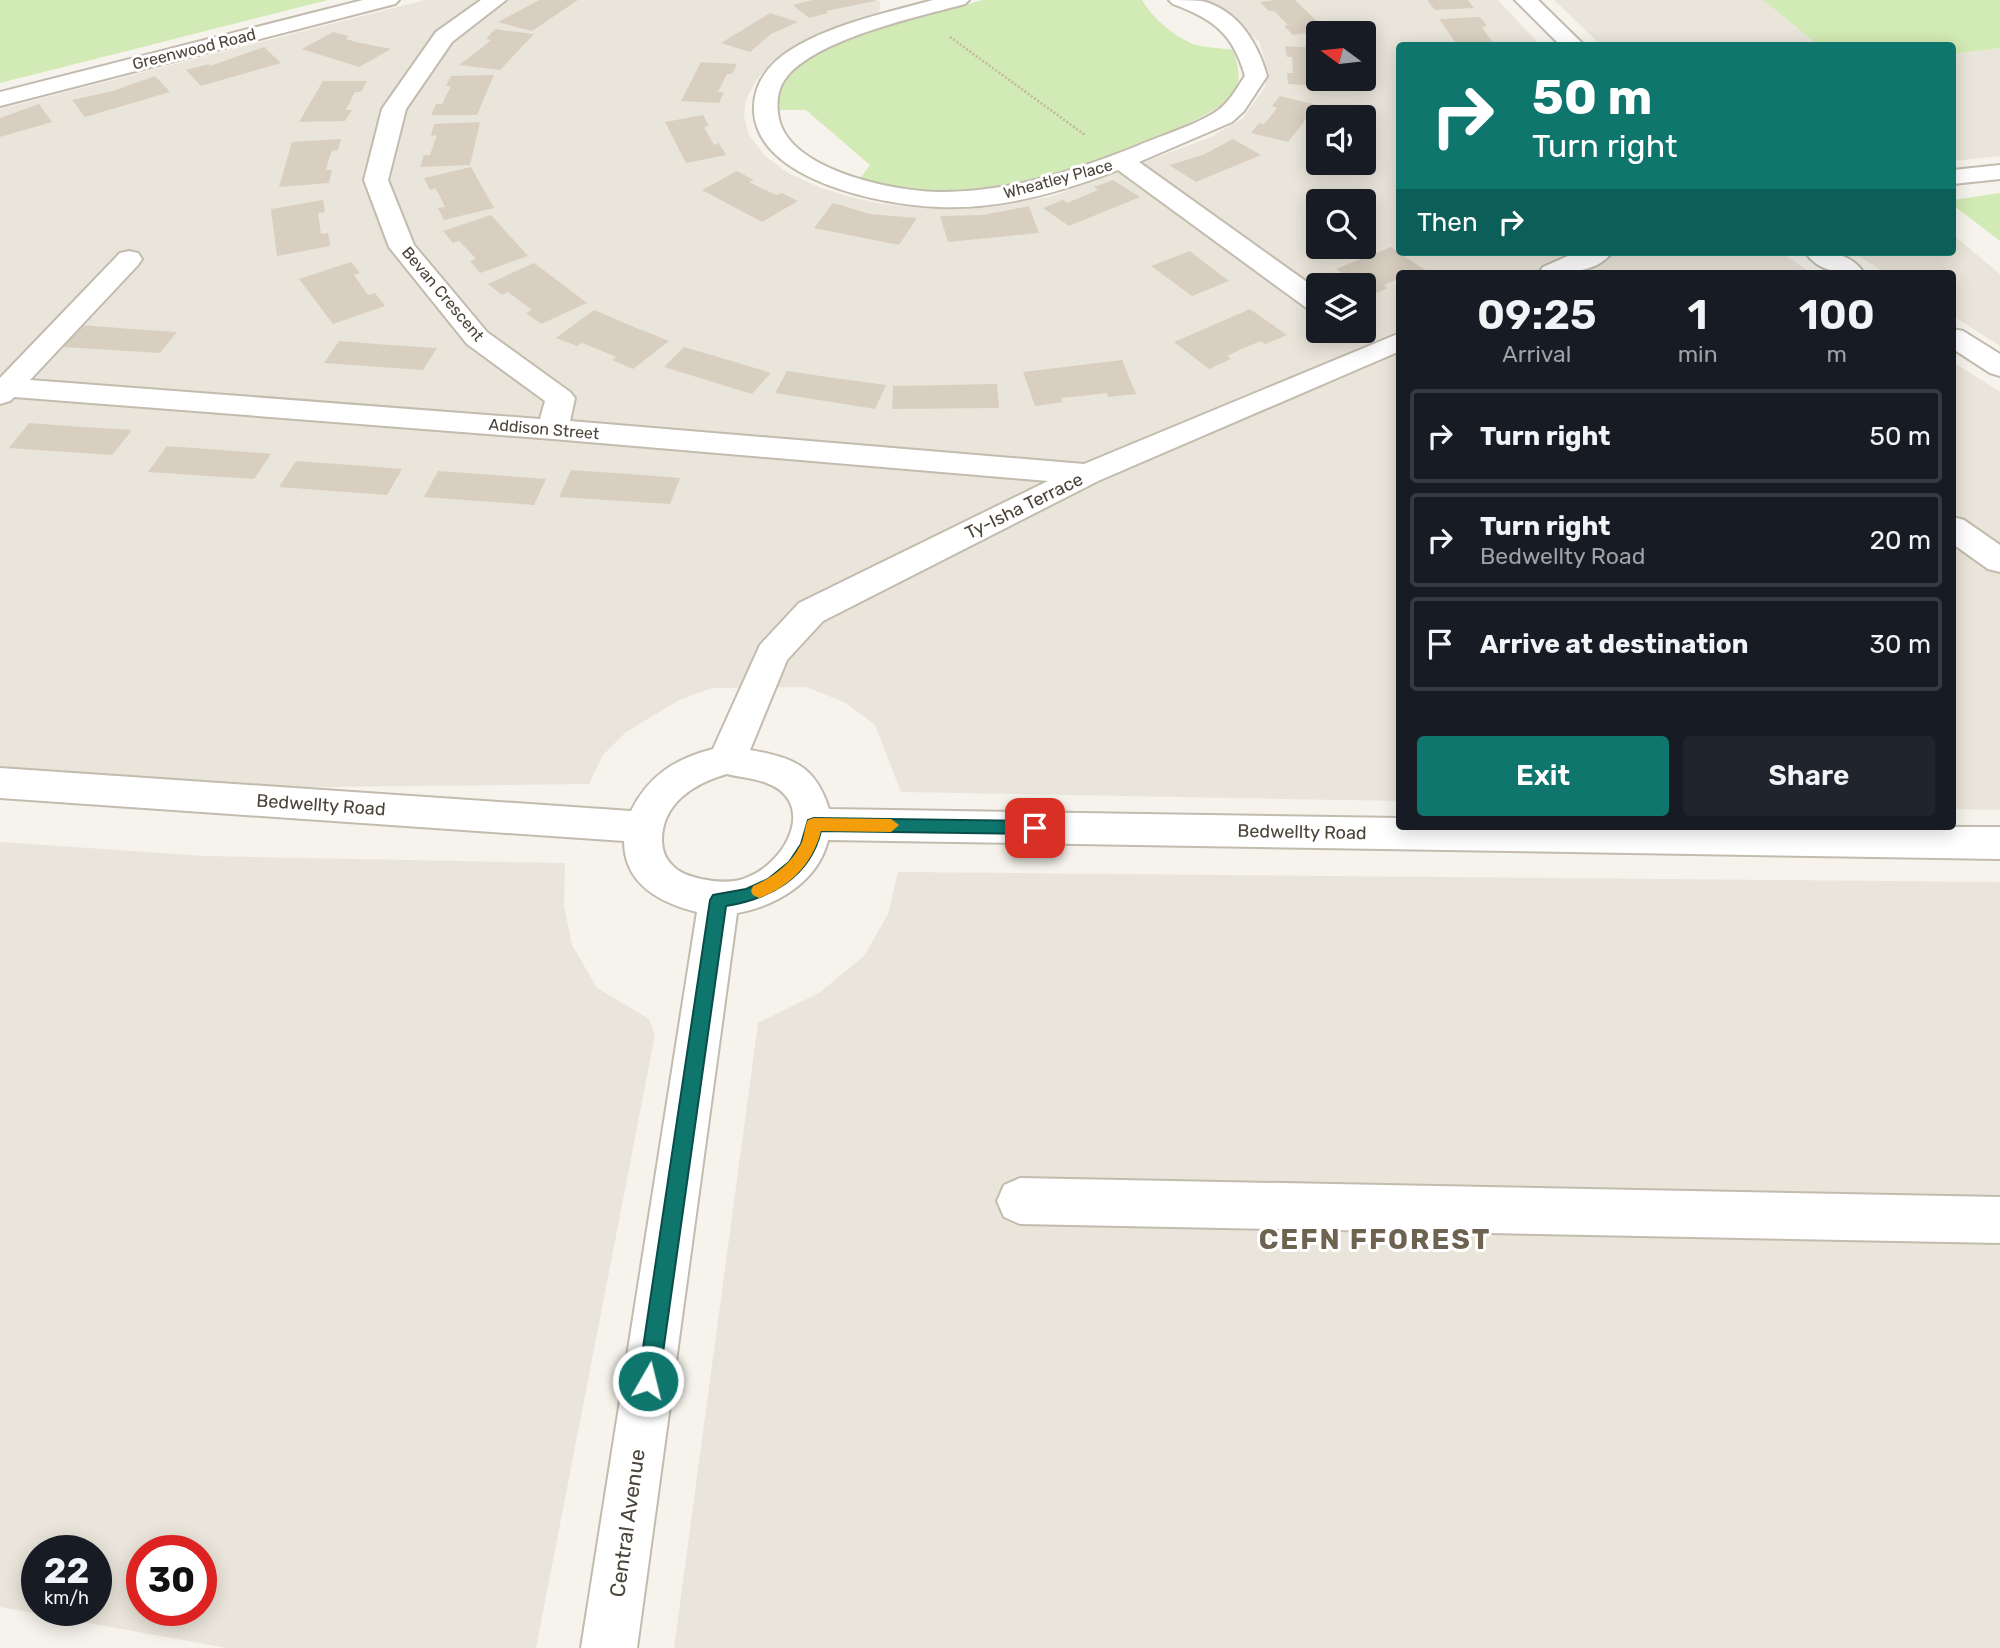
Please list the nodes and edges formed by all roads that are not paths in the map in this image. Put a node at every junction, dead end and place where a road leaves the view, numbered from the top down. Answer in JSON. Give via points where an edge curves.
{"nodes":[{"id":1,"x":388,"y":0,"type":"edge"},
{"id":2,"x":495,"y":0,"type":"edge"},
{"id":3,"x":958,"y":0,"type":"edge"},
{"id":4,"x":1180,"y":0,"type":"edge"},
{"id":5,"x":1527,"y":0,"type":"edge"},
{"id":6,"x":908,"y":6,"type":"edge"},
{"id":7,"x":1570,"y":42,"type":"edge"},
{"id":8,"x":0,"y":99,"type":"edge"},
{"id":9,"x":1122,"y":162,"type":"junction"},
{"id":10,"x":2000,"y":172,"type":"edge"},
{"id":11,"x":1956,"y":177,"type":"edge"},
{"id":12,"x":1824,"y":256,"type":"edge"},
{"id":13,"x":129,"y":259,"type":"dead end"},
{"id":14,"x":1592,"y":262,"type":"edge"},
{"id":15,"x":1563,"y":270,"type":"edge"},
{"id":16,"x":1846,"y":270,"type":"edge"},
{"id":17,"x":1306,"y":294,"type":"edge"},
{"id":18,"x":1956,"y":339,"type":"edge"},
{"id":19,"x":1385,"y":346,"type":"edge"},
{"id":20,"x":2000,"y":367,"type":"edge"},
{"id":21,"x":2,"y":390,"type":"edge"},
{"id":22,"x":553,"y":429,"type":"junction"},
{"id":23,"x":1087,"y":474,"type":"junction"},
{"id":24,"x":1956,"y":530,"type":"edge"},
{"id":25,"x":2000,"y":561,"type":"edge"},
{"id":26,"x":727,"y":760,"type":"junction"},
{"id":27,"x":0,"y":783,"type":"edge"},
{"id":28,"x":814,"y":824,"type":"junction"},
{"id":29,"x":642,"y":827,"type":"junction"},
{"id":30,"x":2000,"y":843,"type":"edge"},
{"id":31,"x":719,"y":900,"type":"junction"},
{"id":32,"x":1020,"y":1202,"type":"dead end"},
{"id":33,"x":2000,"y":1220,"type":"edge"},
{"id":34,"x":609,"y":1648,"type":"edge"}],
"edges":[{"from":1,"to":8,"type":"street","name":"Greenwood Road"},
{"from":2,"to":22,"type":"street","name":"Bevan Crescent","via":[[444,37],[394,109],[376,180],[402,247],[477,338],[560,398]]},
{"from":3,"to":6,"type":"street","name":"Wheatley Place"},
{"from":4,"to":9,"type":"street","name":"Wheatley Place","via":[[1217,16],[1236,31],[1251,53],[1256,76],[1228,114]]},
{"from":5,"to":7,"type":"street"},
{"from":6,"to":9,"type":"street","name":"Wheatley Place","via":[[793,59],[768,83],[763,116],[780,146],[825,176],[879,193],[941,200],[1013,194]]},
{"from":9,"to":17,"type":"street","name":"Wheatley Place"},
{"from":10,"to":11,"type":"street"},
{"from":12,"to":16,"type":"street"},
{"from":13,"to":21,"type":"street"},
{"from":14,"to":15,"type":"street"},
{"from":18,"to":20,"type":"street"},
{"from":19,"to":23,"type":"street","name":"Ty-Isha Terrace"},
{"from":21,"to":22,"type":"street","name":"Addison Street"},
{"from":22,"to":23,"type":"street","name":"Addison Street"},
{"from":23,"to":26,"type":"street","name":"Ty-Isha Terrace","via":[[811,612],[772,654]]},
{"from":24,"to":25,"type":"street"},
{"from":26,"to":28,"type":"street","via":[[754,761],[779,769],[799,783],[811,802]]},
{"from":26,"to":29,"type":"street","via":[[704,765],[663,790],[649,807]]},
{"from":27,"to":29,"type":"street","name":"Bedwellty Road"},
{"from":28,"to":30,"type":"street","name":"Bedwellty Road"},
{"from":28,"to":31,"type":"street","via":[[809,846],[795,867],[774,884],[748,896]]},
{"from":29,"to":31,"type":"street","via":[[642,849],[651,870],[668,886],[691,897]]},
{"from":31,"to":34,"type":"street","name":"Central Avenue"},
{"from":32,"to":33,"type":"street"}]}
